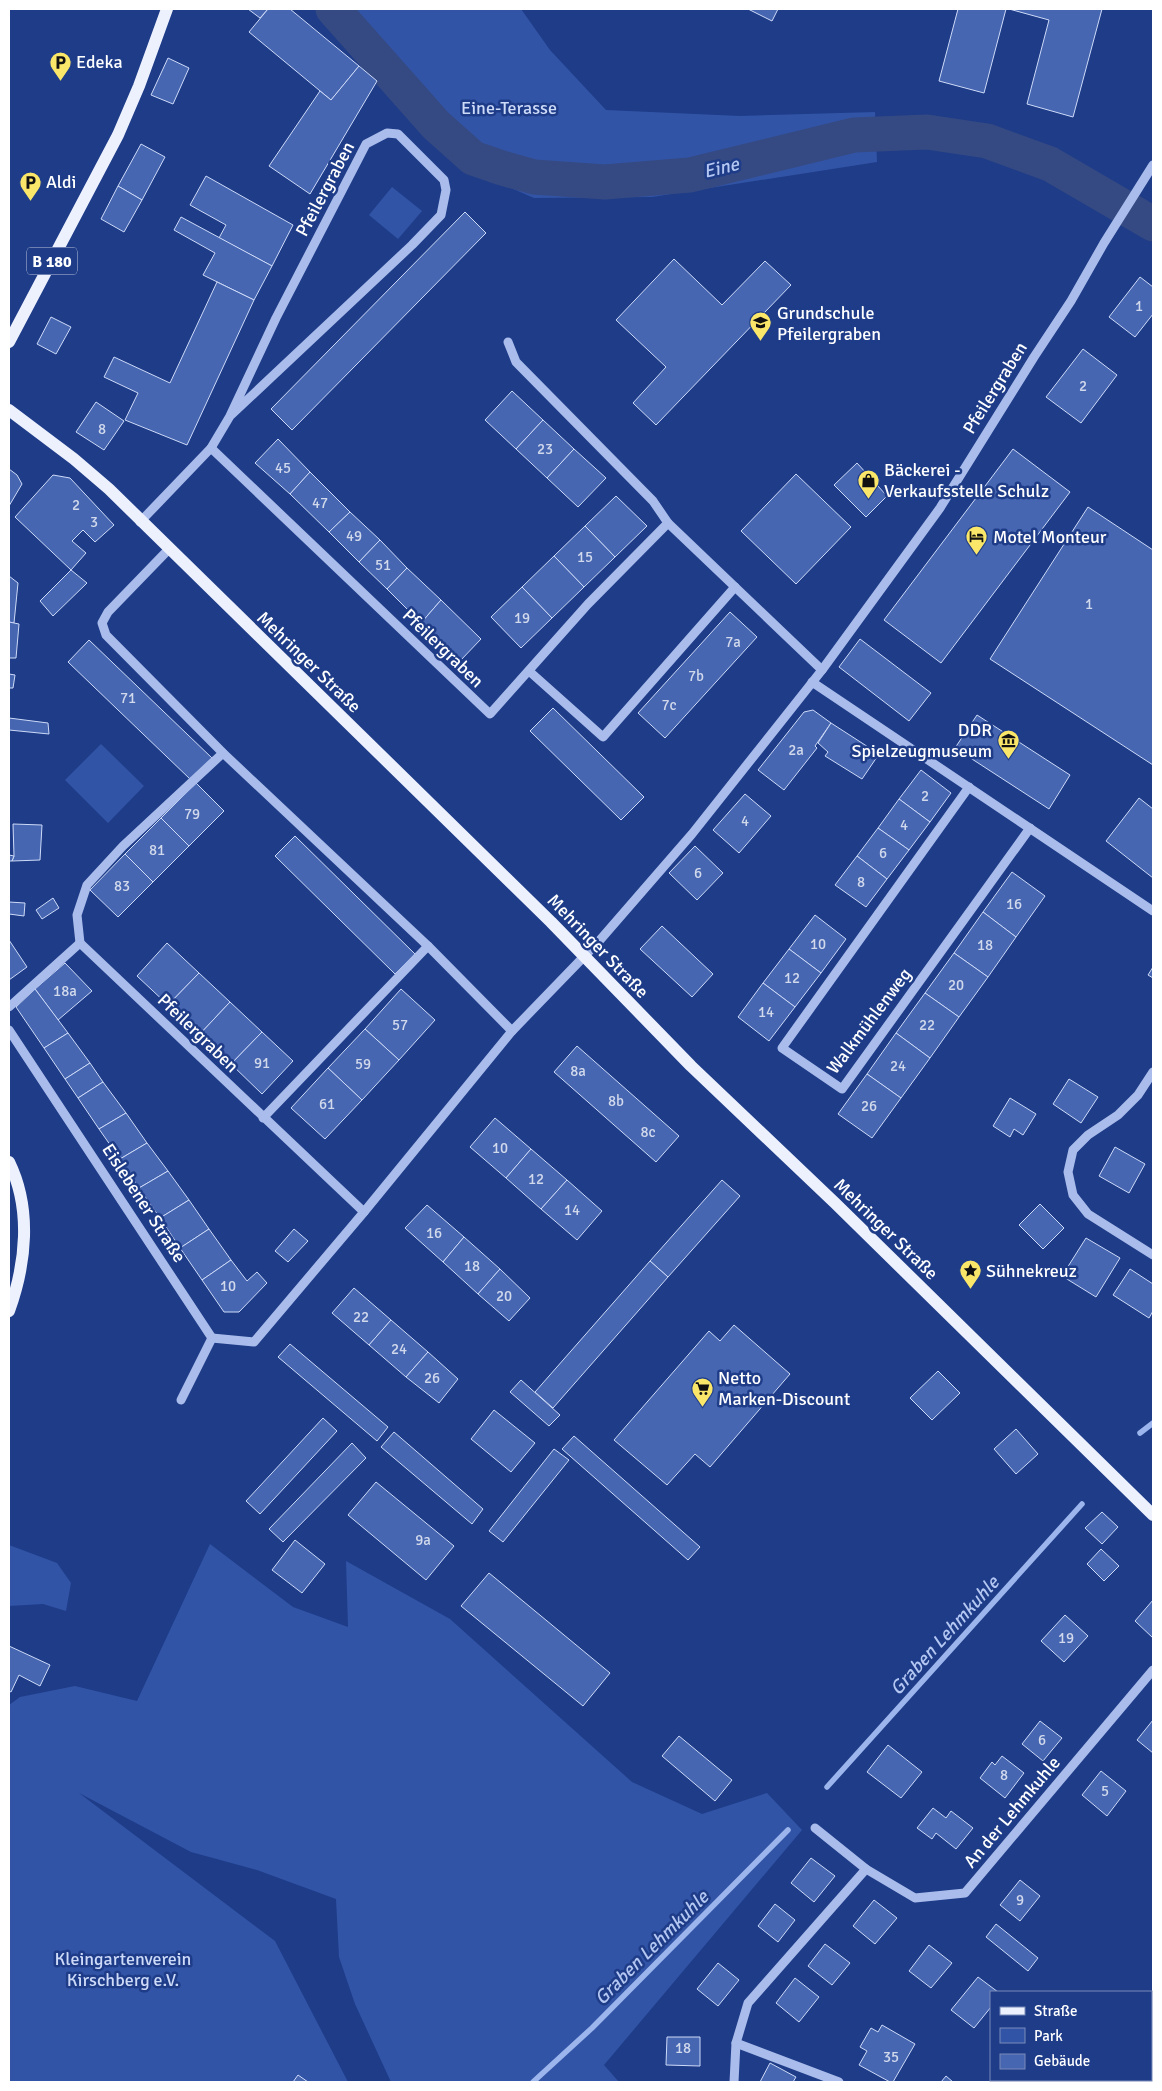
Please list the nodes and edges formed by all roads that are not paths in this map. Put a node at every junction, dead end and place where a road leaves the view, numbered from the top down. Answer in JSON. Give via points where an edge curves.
{"nodes":[{"id":1,"x":167,"y":9,"type":"edge"},
{"id":2,"x":1153,"y":165,"type":"edge"},
{"id":3,"x":9,"y":342,"type":"edge"},
{"id":4,"x":508,"y":342,"type":"dead end"},
{"id":5,"x":9,"y":410,"type":"edge"},
{"id":6,"x":230,"y":416,"type":"junction"},
{"id":7,"x":212,"y":448,"type":"junction"},
{"id":8,"x":140,"y":522,"type":"junction"},
{"id":9,"x":668,"y":523,"type":"junction"},
{"id":10,"x":169,"y":549,"type":"junction"},
{"id":11,"x":735,"y":587,"type":"junction"},
{"id":12,"x":822,"y":670,"type":"junction"},
{"id":13,"x":529,"y":671,"type":"junction"},
{"id":14,"x":812,"y":682,"type":"junction"},
{"id":15,"x":223,"y":753,"type":"junction"},
{"id":16,"x":969,"y":787,"type":"junction"},
{"id":17,"x":1030,"y":828,"type":"junction"},
{"id":18,"x":1153,"y":911,"type":"edge"},
{"id":19,"x":80,"y":942,"type":"junction"},
{"id":20,"x":428,"y":946,"type":"junction"},
{"id":21,"x":584,"y":956,"type":"junction"},
{"id":22,"x":9,"y":1007,"type":"edge"},
{"id":23,"x":9,"y":1030,"type":"edge"},
{"id":24,"x":512,"y":1031,"type":"junction"},
{"id":25,"x":1153,"y":1072,"type":"edge"},
{"id":26,"x":262,"y":1118,"type":"junction"},
{"id":27,"x":9,"y":1162,"type":"edge"},
{"id":28,"x":364,"y":1212,"type":"junction"},
{"id":29,"x":1153,"y":1255,"type":"edge"},
{"id":30,"x":9,"y":1311,"type":"edge"},
{"id":31,"x":212,"y":1338,"type":"junction"},
{"id":32,"x":181,"y":1400,"type":"dead end"},
{"id":33,"x":1153,"y":1515,"type":"edge"},
{"id":34,"x":1153,"y":1670,"type":"edge"},
{"id":35,"x":815,"y":1828,"type":"dead end"},
{"id":36,"x":866,"y":1869,"type":"junction"},
{"id":37,"x":736,"y":2043,"type":"junction"},
{"id":38,"x":734,"y":2082,"type":"edge"},
{"id":39,"x":839,"y":2082,"type":"edge"}],
"edges":[{"from":1,"to":3,"type":"main road","number":"B 180","via":[[118,135]]},
{"from":2,"to":12,"type":"street","name":"Pfeilergraben","via":[[1071,302],[940,508]]},
{"from":4,"to":9,"type":"street","via":[[516,362],[653,501]]},
{"from":5,"to":8,"type":"main road","name":"Mehringer Straße","via":[[74,459]]},
{"from":6,"to":6,"type":"street","name":"Pfeilergraben","via":[[442,214],[446,190],[444,180],[398,134],[387,133],[366,144],[276,318]]},
{"from":6,"to":7,"type":"street","name":"Pfeilergraben"},
{"from":7,"to":8,"type":"street"},
{"from":7,"to":13,"type":"street","name":"Pfeilergraben","via":[[490,714]]},
{"from":8,"to":10,"type":"main road","name":"Mehringer Straße"},
{"from":9,"to":11,"type":"street"},
{"from":9,"to":13,"type":"street","name":"Pfeilergraben","via":[[588,604]]},
{"from":10,"to":15,"type":"street","via":[[108,612],[102,623],[106,635]]},
{"from":10,"to":21,"type":"main road","name":"Mehringer Straße"},
{"from":11,"to":12,"type":"street"},
{"from":11,"to":13,"type":"street","via":[[603,737]]},
{"from":12,"to":14,"type":"street","name":"Pfeilergraben"},
{"from":14,"to":16,"type":"street"},
{"from":14,"to":21,"type":"street","name":"Pfeilergraben","via":[[692,834]]},
{"from":15,"to":19,"type":"street","via":[[123,846],[87,885],[77,915]]},
{"from":15,"to":20,"type":"street"},
{"from":16,"to":17,"type":"street"},
{"from":16,"to":17,"type":"street","name":"Walkmühlenweg","via":[[782,1048],[834,1084],[842,1089]]},
{"from":17,"to":18,"type":"street"},
{"from":19,"to":22,"type":"street"},
{"from":19,"to":26,"type":"street","name":"Pfeilergraben"},
{"from":20,"to":24,"type":"street"},
{"from":20,"to":26,"type":"street"},
{"from":21,"to":24,"type":"street","name":"Pfeilergraben"},
{"from":21,"to":33,"type":"main road","name":"Mehringer Straße","via":[[691,1066]]},
{"from":23,"to":31,"type":"street","name":"Eislebener Straße"},
{"from":24,"to":28,"type":"street","name":"Pfeilergraben"},
{"from":25,"to":29,"type":"street","via":[[1138,1095],[1118,1115],[1088,1135],[1074,1150],[1068,1172],[1073,1196],[1088,1214]]},
{"from":26,"to":28,"type":"street","name":"Pfeilergraben"},
{"from":27,"to":30,"type":"main road","via":[[18,1188],[25,1238],[19,1279]]},
{"from":28,"to":31,"type":"street","name":"Pfeilergraben","via":[[254,1342]]},
{"from":31,"to":32,"type":"street"},
{"from":34,"to":36,"type":"street","name":"An der Lehmkuhle","via":[[965,1893],[916,1898]]},
{"from":35,"to":36,"type":"street","name":"An der Lehmkuhle"},
{"from":36,"to":37,"type":"street","via":[[748,2002]]},
{"from":37,"to":38,"type":"street"},
{"from":37,"to":39,"type":"street"}]}
